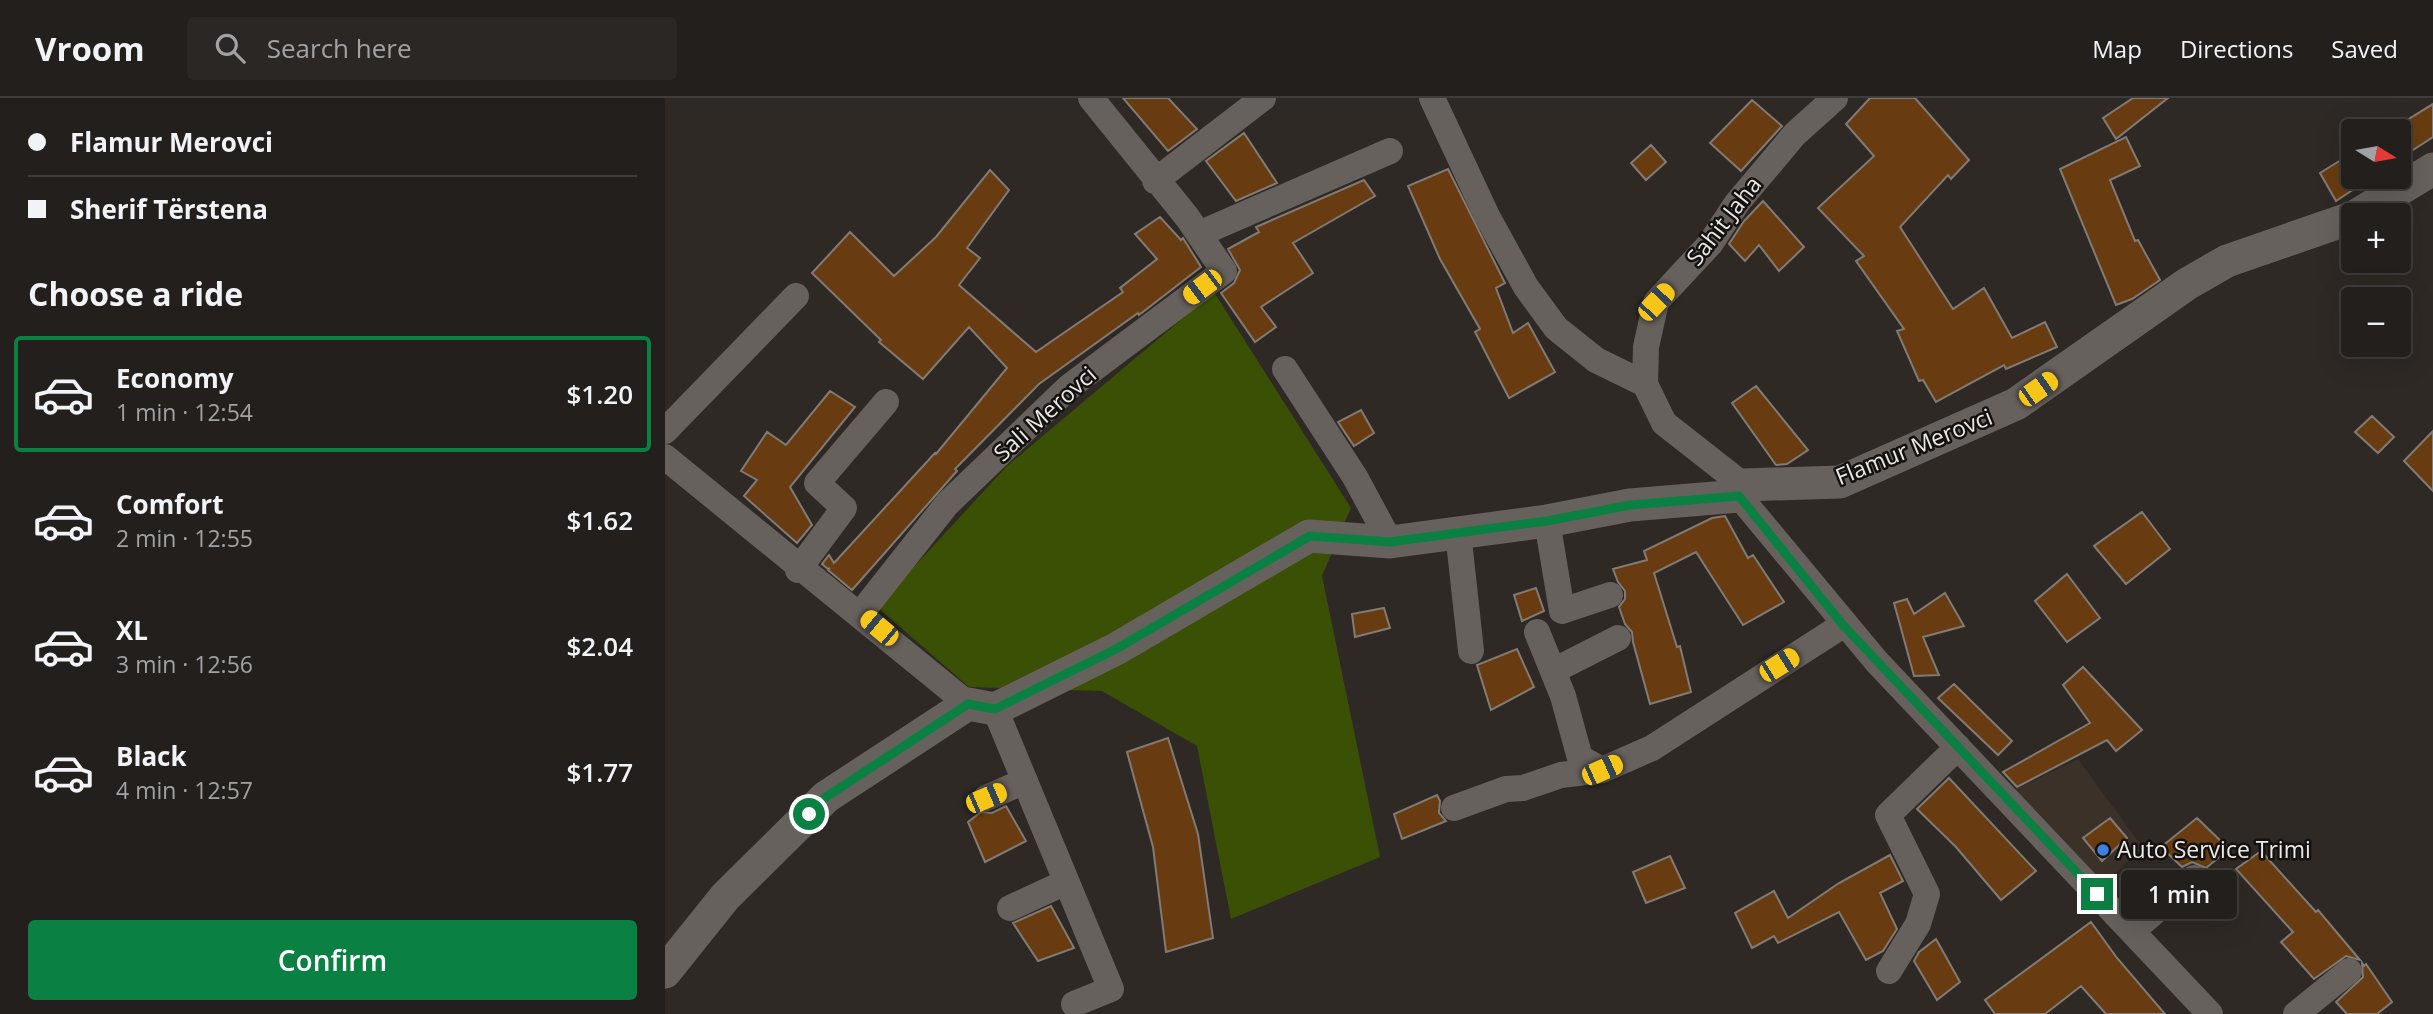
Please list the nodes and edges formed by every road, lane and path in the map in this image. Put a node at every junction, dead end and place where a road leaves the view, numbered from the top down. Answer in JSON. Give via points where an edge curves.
{"nodes":[{"id":1,"x":1091,"y":98,"type":"edge"},
{"id":2,"x":1263,"y":98,"type":"edge"},
{"id":3,"x":1432,"y":98,"type":"edge"},
{"id":4,"x":1835,"y":98,"type":"edge"},
{"id":5,"x":1390,"y":151,"type":"dead end"},
{"id":6,"x":2433,"y":169,"type":"edge"},
{"id":7,"x":1155,"y":181,"type":"junction"},
{"id":8,"x":2377,"y":203,"type":"edge"},
{"id":9,"x":2341,"y":221,"type":"edge"},
{"id":10,"x":1199,"y":234,"type":"junction"},
{"id":11,"x":796,"y":296,"type":"dead end"},
{"id":12,"x":1285,"y":369,"type":"dead end"},
{"id":13,"x":1644,"y":384,"type":"junction"},
{"id":14,"x":886,"y":402,"type":"dead end"},
{"id":15,"x":665,"y":431,"type":"edge"},
{"id":16,"x":665,"y":457,"type":"edge"},
{"id":17,"x":1741,"y":490,"type":"junction"},
{"id":18,"x":1547,"y":521,"type":"junction"},
{"id":19,"x":1458,"y":532,"type":"junction"},
{"id":20,"x":1390,"y":542,"type":"junction"},
{"id":21,"x":800,"y":568,"type":"junction"},
{"id":22,"x":1610,"y":595,"type":"dead end"},
{"id":23,"x":861,"y":614,"type":"junction"},
{"id":24,"x":1843,"y":625,"type":"junction"},
{"id":25,"x":1538,"y":632,"type":"dead end"},
{"id":26,"x":1618,"y":638,"type":"dead end"},
{"id":27,"x":1471,"y":652,"type":"dead end"},
{"id":28,"x":1553,"y":671,"type":"junction"},
{"id":29,"x":982,"y":706,"type":"junction"},
{"id":30,"x":1958,"y":747,"type":"junction"},
{"id":31,"x":1602,"y":770,"type":"junction"},
{"id":32,"x":1025,"y":781,"type":"junction"},
{"id":33,"x":986,"y":798,"type":"dead end"},
{"id":34,"x":1454,"y":808,"type":"dead end"},
{"id":35,"x":2194,"y":878,"type":"dead end"},
{"id":36,"x":1066,"y":882,"type":"junction"},
{"id":37,"x":1010,"y":908,"type":"dead end"},
{"id":38,"x":2132,"y":931,"type":"junction"},
{"id":39,"x":1889,"y":971,"type":"dead end"},
{"id":40,"x":2349,"y":971,"type":"dead end"},
{"id":41,"x":665,"y":972,"type":"edge"},
{"id":42,"x":1074,"y":1004,"type":"dead end"},
{"id":43,"x":2210,"y":1014,"type":"edge"},
{"id":44,"x":2296,"y":1014,"type":"edge"}],
"edges":[{"from":1,"to":7,"type":"street","name":"Sali Merovci"},
{"from":2,"to":7,"type":"street"},
{"from":3,"to":13,"type":"street","via":[[1525,287],[1556,328],[1596,360]]},
{"from":4,"to":13,"type":"street","name":"Sahit Jaha","via":[[1795,134],[1737,203],[1710,244],[1656,302]]},
{"from":5,"to":10,"type":"street"},
{"from":6,"to":8,"type":"street","name":"Flamur Merovci"},
{"from":7,"to":10,"type":"street","name":"Sali Merovci"},
{"from":9,"to":17,"type":"street","name":"Flamur Merovci","via":[[2227,261],[2016,404],[1840,482]]},
{"from":10,"to":23,"type":"street","name":"Sali Merovci","via":[[1224,271],[1069,387],[947,505]]},
{"from":11,"to":15,"type":"street"},
{"from":12,"to":20,"type":"street","via":[[1355,477]]},
{"from":13,"to":17,"type":"street","via":[[1664,423]]},
{"from":14,"to":21,"type":"street","via":[[817,482],[844,509]]},
{"from":16,"to":21,"type":"street"},
{"from":17,"to":18,"type":"street","name":"Flamur Merovci"},
{"from":17,"to":24,"type":"street"},
{"from":18,"to":19,"type":"street","name":"Flamur Merovci"},
{"from":18,"to":22,"type":"street","via":[[1562,611]]},
{"from":19,"to":20,"type":"street","name":"Flamur Merovci"},
{"from":19,"to":27,"type":"street"},
{"from":20,"to":29,"type":"street","name":"Flamur Merovci","via":[[1310,536],[1116,649]]},
{"from":21,"to":23,"type":"street"},
{"from":23,"to":29,"type":"street"},
{"from":24,"to":30,"type":"street"},
{"from":24,"to":31,"type":"street","via":[[1652,748]]},
{"from":25,"to":28,"type":"street"},
{"from":26,"to":28,"type":"street"},
{"from":28,"to":31,"type":"street","via":[[1580,758]]},
{"from":29,"to":32,"type":"street"},
{"from":29,"to":41,"type":"street","name":"Flamur Merovci","via":[[826,797],[725,897]]},
{"from":30,"to":38,"type":"street"},
{"from":30,"to":39,"type":"street","via":[[1888,814],[1927,894],[1918,924]]},
{"from":31,"to":34,"type":"street","via":[[1506,789]]},
{"from":32,"to":33,"type":"street"},
{"from":32,"to":36,"type":"street"},
{"from":35,"to":38,"type":"street"},
{"from":36,"to":37,"type":"street"},
{"from":36,"to":42,"type":"street","via":[[1111,989]]},
{"from":38,"to":43,"type":"street"},
{"from":40,"to":44,"type":"street"}]}
